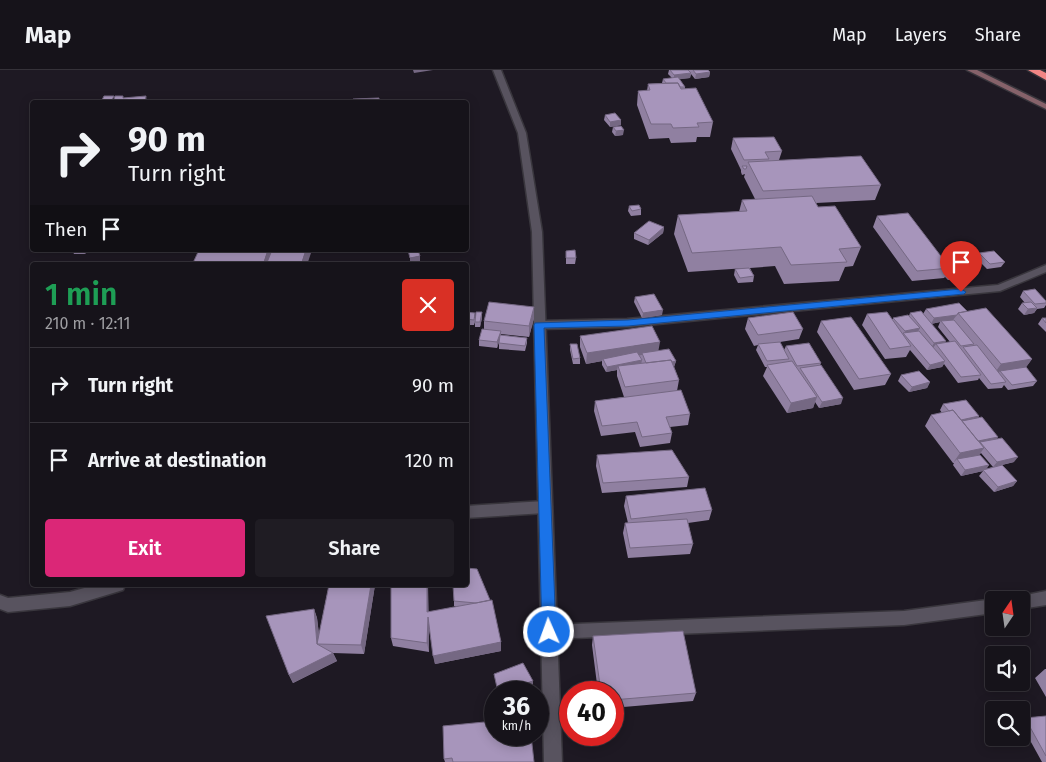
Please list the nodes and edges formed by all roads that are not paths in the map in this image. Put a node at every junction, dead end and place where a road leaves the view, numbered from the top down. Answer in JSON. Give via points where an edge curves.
{"nodes":[{"id":1,"x":497,"y":70,"type":"edge"},
{"id":2,"x":971,"y":70,"type":"edge"},
{"id":3,"x":1033,"y":70,"type":"edge"},
{"id":4,"x":1046,"y":76,"type":"edge"},
{"id":5,"x":1046,"y":107,"type":"edge"},
{"id":6,"x":1046,"y":268,"type":"edge"},
{"id":7,"x":539,"y":325,"type":"junction"},
{"id":8,"x":545,"y":507,"type":"junction"},
{"id":9,"x":469,"y":512,"type":"edge"},
{"id":10,"x":111,"y":587,"type":"edge"},
{"id":11,"x":1046,"y":598,"type":"edge"},
{"id":12,"x":1030,"y":601,"type":"edge"},
{"id":13,"x":0,"y":602,"type":"edge"},
{"id":14,"x":985,"y":607,"type":"edge"},
{"id":15,"x":549,"y":632,"type":"junction"},
{"id":16,"x":553,"y":762,"type":"edge"}],
"edges":[{"from":1,"to":7,"type":"street","via":[[522,133],[537,232]]},
{"from":2,"to":5,"type":"main road"},
{"from":3,"to":4,"type":"highway"},
{"from":6,"to":7,"type":"street","via":[[1000,288],[628,323]]},
{"from":7,"to":8,"type":"street"},
{"from":8,"to":9,"type":"street"},
{"from":8,"to":15,"type":"street"},
{"from":10,"to":13,"type":"street","via":[[70,599],[8,605]]},
{"from":11,"to":12,"type":"street"},
{"from":14,"to":15,"type":"street","via":[[904,618]]},
{"from":15,"to":16,"type":"street"}]}
